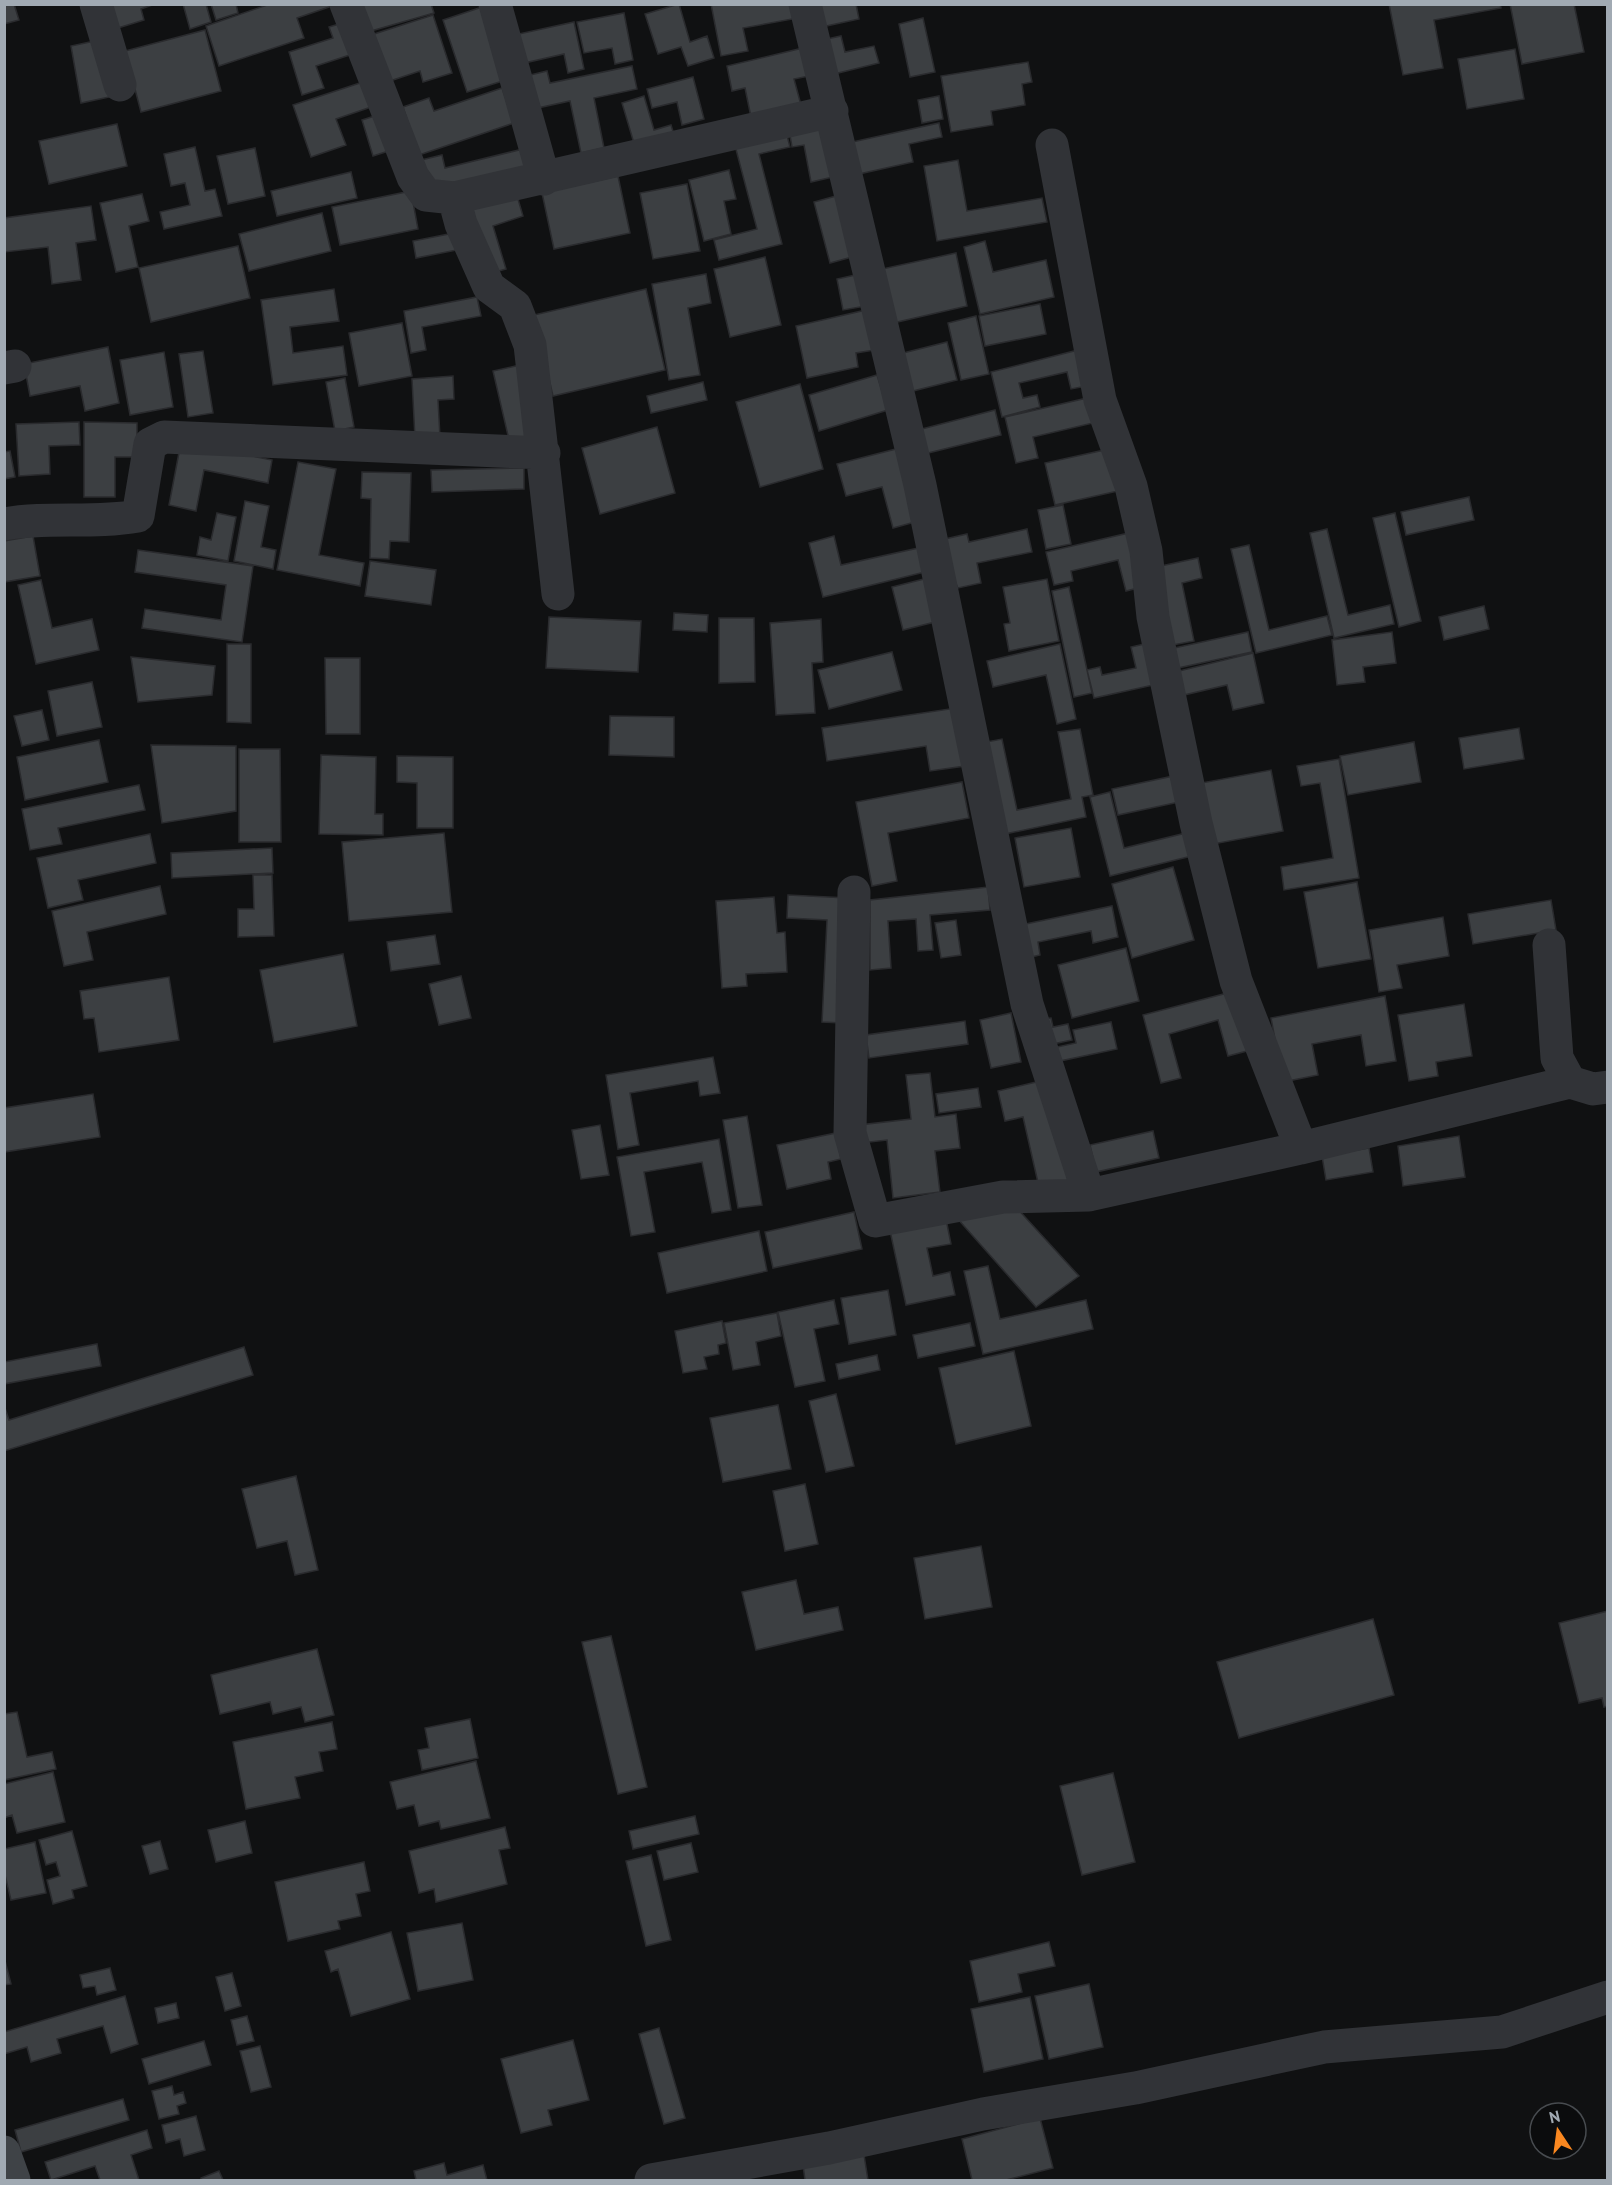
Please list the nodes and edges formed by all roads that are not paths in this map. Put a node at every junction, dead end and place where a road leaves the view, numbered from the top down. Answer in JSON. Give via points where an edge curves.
{"nodes":[{"id":1,"x":96,"y":4,"type":"edge"},
{"id":2,"x":346,"y":4,"type":"edge"},
{"id":3,"x":495,"y":4,"type":"edge"},
{"id":4,"x":805,"y":4,"type":"edge"},
{"id":5,"x":120,"y":85,"type":"dead end"},
{"id":6,"x":832,"y":111,"type":"junction"},
{"id":7,"x":1052,"y":145,"type":"dead end"},
{"id":8,"x":544,"y":179,"type":"junction"},
{"id":9,"x":454,"y":198,"type":"junction"},
{"id":10,"x":544,"y":453,"type":"junction"},
{"id":11,"x":4,"y":524,"type":"edge"},
{"id":12,"x":558,"y":594,"type":"dead end"},
{"id":13,"x":854,"y":892,"type":"dead end"},
{"id":14,"x":1549,"y":945,"type":"dead end"},
{"id":15,"x":1570,"y":1082,"type":"junction"},
{"id":16,"x":1608,"y":1087,"type":"edge"},
{"id":17,"x":1301,"y":1148,"type":"junction"},
{"id":18,"x":1089,"y":1195,"type":"junction"},
{"id":19,"x":1608,"y":1997,"type":"edge"},
{"id":20,"x":4,"y":2152,"type":"edge"},
{"id":21,"x":14,"y":2181,"type":"edge"},
{"id":22,"x":651,"y":2181,"type":"edge"}],
"edges":[{"from":1,"to":5,"type":"street"},
{"from":2,"to":9,"type":"street","via":[[413,177],[426,195]]},
{"from":3,"to":8,"type":"street"},
{"from":4,"to":6,"type":"street"},
{"from":6,"to":8,"type":"street"},
{"from":6,"to":18,"type":"street","via":[[920,485],[1027,1004]]},
{"from":7,"to":17,"type":"street","via":[[1100,400],[1131,486],[1146,551],[1153,617],[1196,823],[1236,981]]},
{"from":8,"to":9,"type":"street"},
{"from":9,"to":10,"type":"street","via":[[461,224],[489,287],[515,306],[530,345]]},
{"from":10,"to":11,"type":"street","via":[[164,437],[150,444],[138,516],[83,522],[32,519]]},
{"from":10,"to":12,"type":"street"},
{"from":13,"to":18,"type":"street","via":[[850,1133],[875,1221],[1003,1197]]},
{"from":14,"to":15,"type":"street","via":[[1557,1058]]},
{"from":15,"to":16,"type":"street","via":[[1593,1089]]},
{"from":15,"to":17,"type":"street"},
{"from":17,"to":18,"type":"street"},
{"from":19,"to":22,"type":"street","via":[[1502,2032],[1324,2047],[1135,2088]]},
{"from":20,"to":21,"type":"street"}]}
